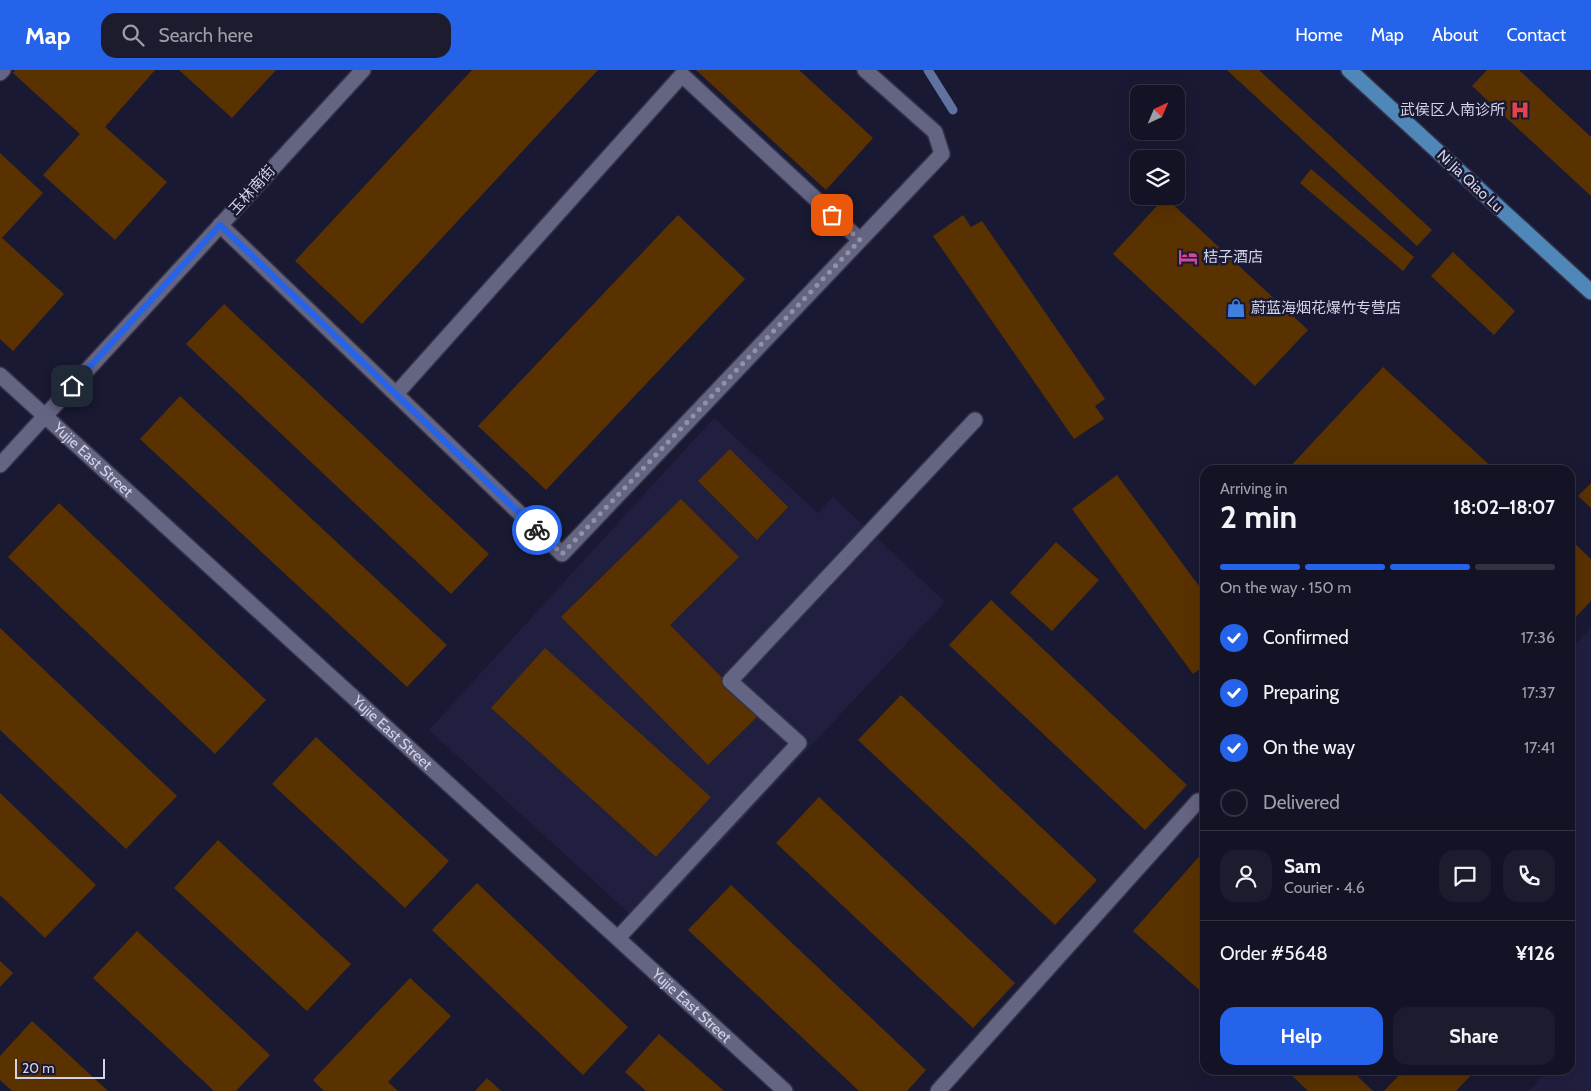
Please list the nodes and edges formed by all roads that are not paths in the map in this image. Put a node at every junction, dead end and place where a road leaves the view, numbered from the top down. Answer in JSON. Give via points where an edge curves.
{"nodes":[{"id":1,"x":3,"y":70,"type":"edge"},
{"id":2,"x":362,"y":70,"type":"edge"},
{"id":3,"x":866,"y":70,"type":"edge"},
{"id":4,"x":1349,"y":70,"type":"edge"},
{"id":5,"x":0,"y":73,"type":"edge"},
{"id":6,"x":220,"y":225,"type":"junction"},
{"id":7,"x":860,"y":240,"type":"junction"},
{"id":8,"x":1591,"y":292,"type":"edge"},
{"id":9,"x":0,"y":375,"type":"edge"},
{"id":10,"x":396,"y":394,"type":"junction"},
{"id":11,"x":45,"y":416,"type":"junction"},
{"id":12,"x":975,"y":420,"type":"dead end"},
{"id":13,"x":0,"y":465,"type":"edge"},
{"id":14,"x":1198,"y":802,"type":"dead end"},
{"id":15,"x":618,"y":938,"type":"junction"},
{"id":16,"x":785,"y":1091,"type":"edge"},
{"id":17,"x":938,"y":1091,"type":"edge"}],
"edges":[{"from":1,"to":5,"type":"street"},
{"from":2,"to":6,"type":"street","name":"玉林南街"},
{"from":3,"to":7,"type":"street","via":[[935,132],[942,154]]},
{"from":4,"to":8,"type":"main road","name":"Ni Jia Qiao Lu"},
{"from":6,"to":10,"type":"street"},
{"from":6,"to":11,"type":"street","name":"玉林南街"},
{"from":7,"to":10,"type":"street","via":[[562,554]]},
{"from":7,"to":10,"type":"street","via":[[682,75]]},
{"from":9,"to":11,"type":"street","name":"Yujie East Street"},
{"from":11,"to":13,"type":"street","name":"玉林南街"},
{"from":11,"to":15,"type":"street","name":"Yujie East Street"},
{"from":12,"to":15,"type":"street","via":[[730,681],[800,742]]},
{"from":14,"to":17,"type":"street"},
{"from":15,"to":16,"type":"street","name":"Yujie East Street"}]}
